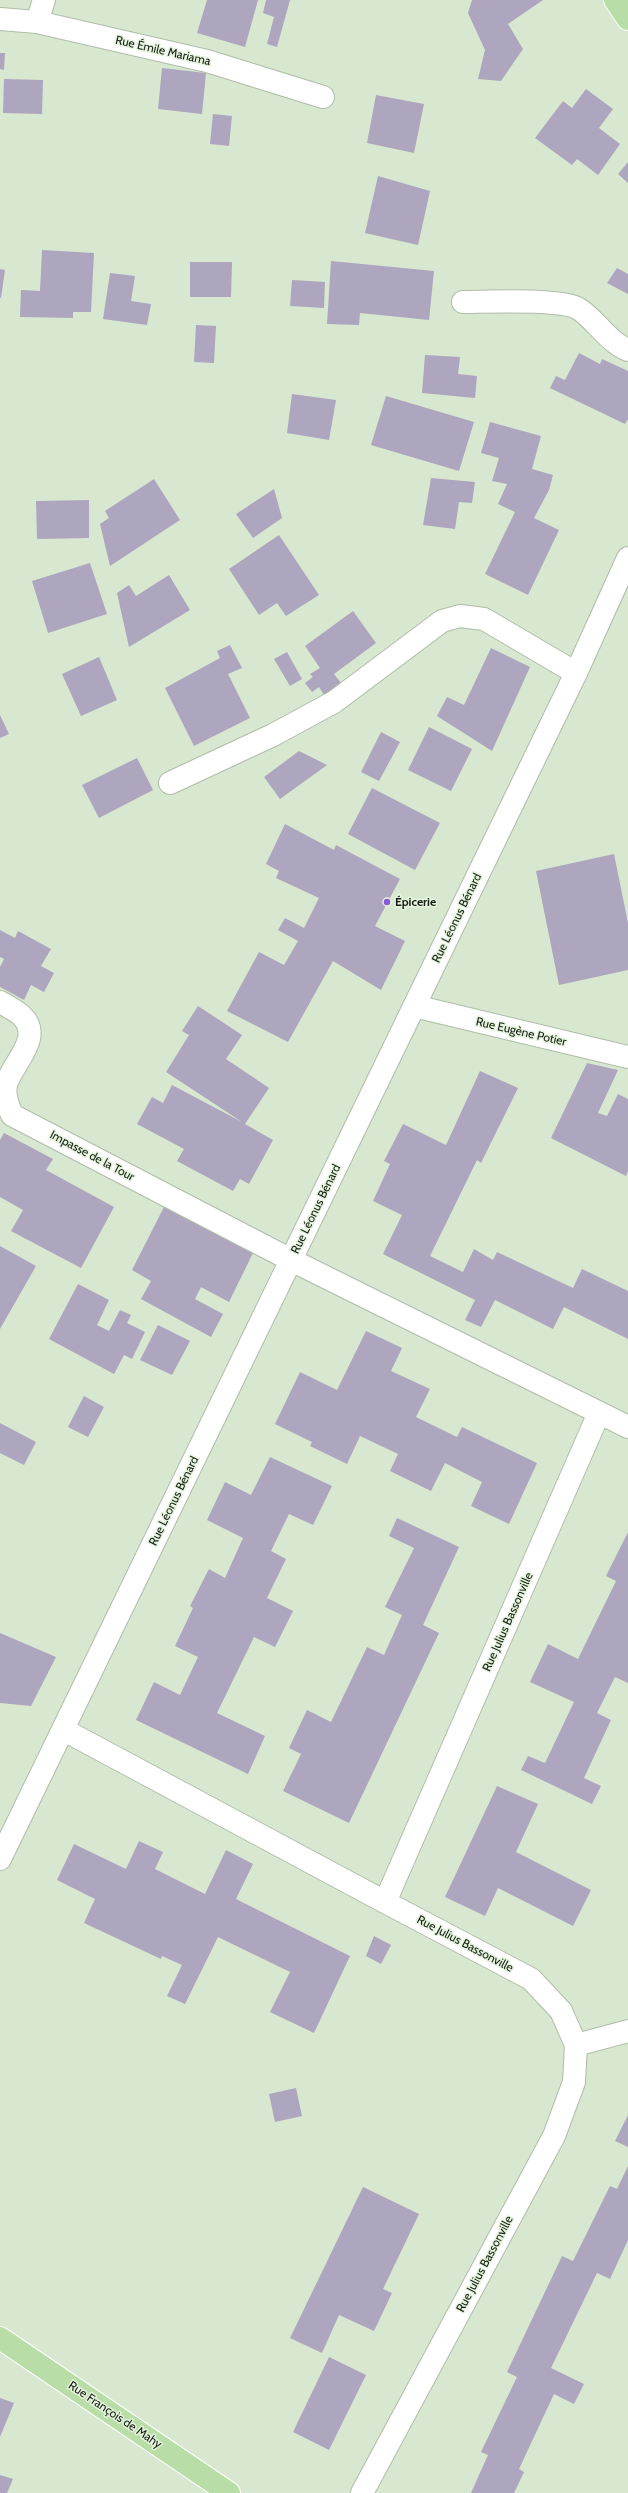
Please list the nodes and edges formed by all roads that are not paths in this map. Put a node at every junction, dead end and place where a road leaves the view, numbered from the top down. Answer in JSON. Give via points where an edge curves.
{"nodes":[{"id":1,"x":44,"y":0,"type":"edge"},
{"id":2,"x":615,"y":0,"type":"edge"},
{"id":3,"x":0,"y":19,"type":"edge"},
{"id":4,"x":628,"y":19,"type":"edge"},
{"id":5,"x":37,"y":22,"type":"junction"},
{"id":6,"x":323,"y":97,"type":"dead end"},
{"id":7,"x":463,"y":302,"type":"dead end"},
{"id":8,"x":628,"y":350,"type":"edge"},
{"id":9,"x":628,"y":558,"type":"edge"},
{"id":10,"x":576,"y":673,"type":"junction"},
{"id":11,"x":170,"y":782,"type":"dead end"},
{"id":12,"x":0,"y":1002,"type":"edge"},
{"id":13,"x":414,"y":1006,"type":"junction"},
{"id":14,"x":628,"y":1057,"type":"edge"},
{"id":15,"x":291,"y":1260,"type":"junction"},
{"id":16,"x":599,"y":1413,"type":"junction"},
{"id":17,"x":628,"y":1427,"type":"edge"},
{"id":18,"x":64,"y":1730,"type":"junction"},
{"id":19,"x":0,"y":1859,"type":"edge"},
{"id":20,"x":385,"y":1902,"type":"junction"},
{"id":21,"x":628,"y":2031,"type":"edge"},
{"id":22,"x":576,"y":2045,"type":"junction"},
{"id":23,"x":0,"y":2338,"type":"edge"},
{"id":24,"x":229,"y":2493,"type":"edge"},
{"id":25,"x":362,"y":2493,"type":"edge"}],
"edges":[{"from":1,"to":5,"type":"street"},
{"from":2,"to":4,"type":"main road"},
{"from":3,"to":5,"type":"street","name":"Rue Émile Mariama"},
{"from":5,"to":6,"type":"street","name":"Rue Émile Mariama","via":[[207,61]]},
{"from":7,"to":8,"type":"street","via":[[558,304],[577,308],[611,340]]},
{"from":9,"to":10,"type":"street","name":"Rue Léonus Bénard"},
{"from":10,"to":11,"type":"street","via":[[484,619],[460,616],[442,621],[334,702],[273,735]]},
{"from":10,"to":13,"type":"street","name":"Rue Léonus Bénard"},
{"from":12,"to":15,"type":"street","name":"Impasse de la Tour","via":[[22,1015],[30,1028],[29,1042],[6,1085],[6,1100],[12,1115]]},
{"from":13,"to":14,"type":"street","name":"Rue Eugène Potier"},
{"from":13,"to":15,"type":"street","name":"Rue Léonus Bénard"},
{"from":15,"to":16,"type":"street"},
{"from":15,"to":18,"type":"street","name":"Rue Léonus Bénard"},
{"from":16,"to":17,"type":"street"},
{"from":16,"to":20,"type":"street","name":"Rue Julius Bassonville"},
{"from":18,"to":19,"type":"street","name":"Rue Léonus Bénard"},
{"from":18,"to":20,"type":"street"},
{"from":20,"to":22,"type":"street","name":"Rue Julius Bassonville","via":[[531,1980],[561,2011]]},
{"from":21,"to":22,"type":"street"},
{"from":22,"to":25,"type":"street","name":"Rue Julius Bassonville","via":[[574,2082],[554,2136]]},
{"from":23,"to":24,"type":"main road","name":"Rue François de Mahy"}]}
